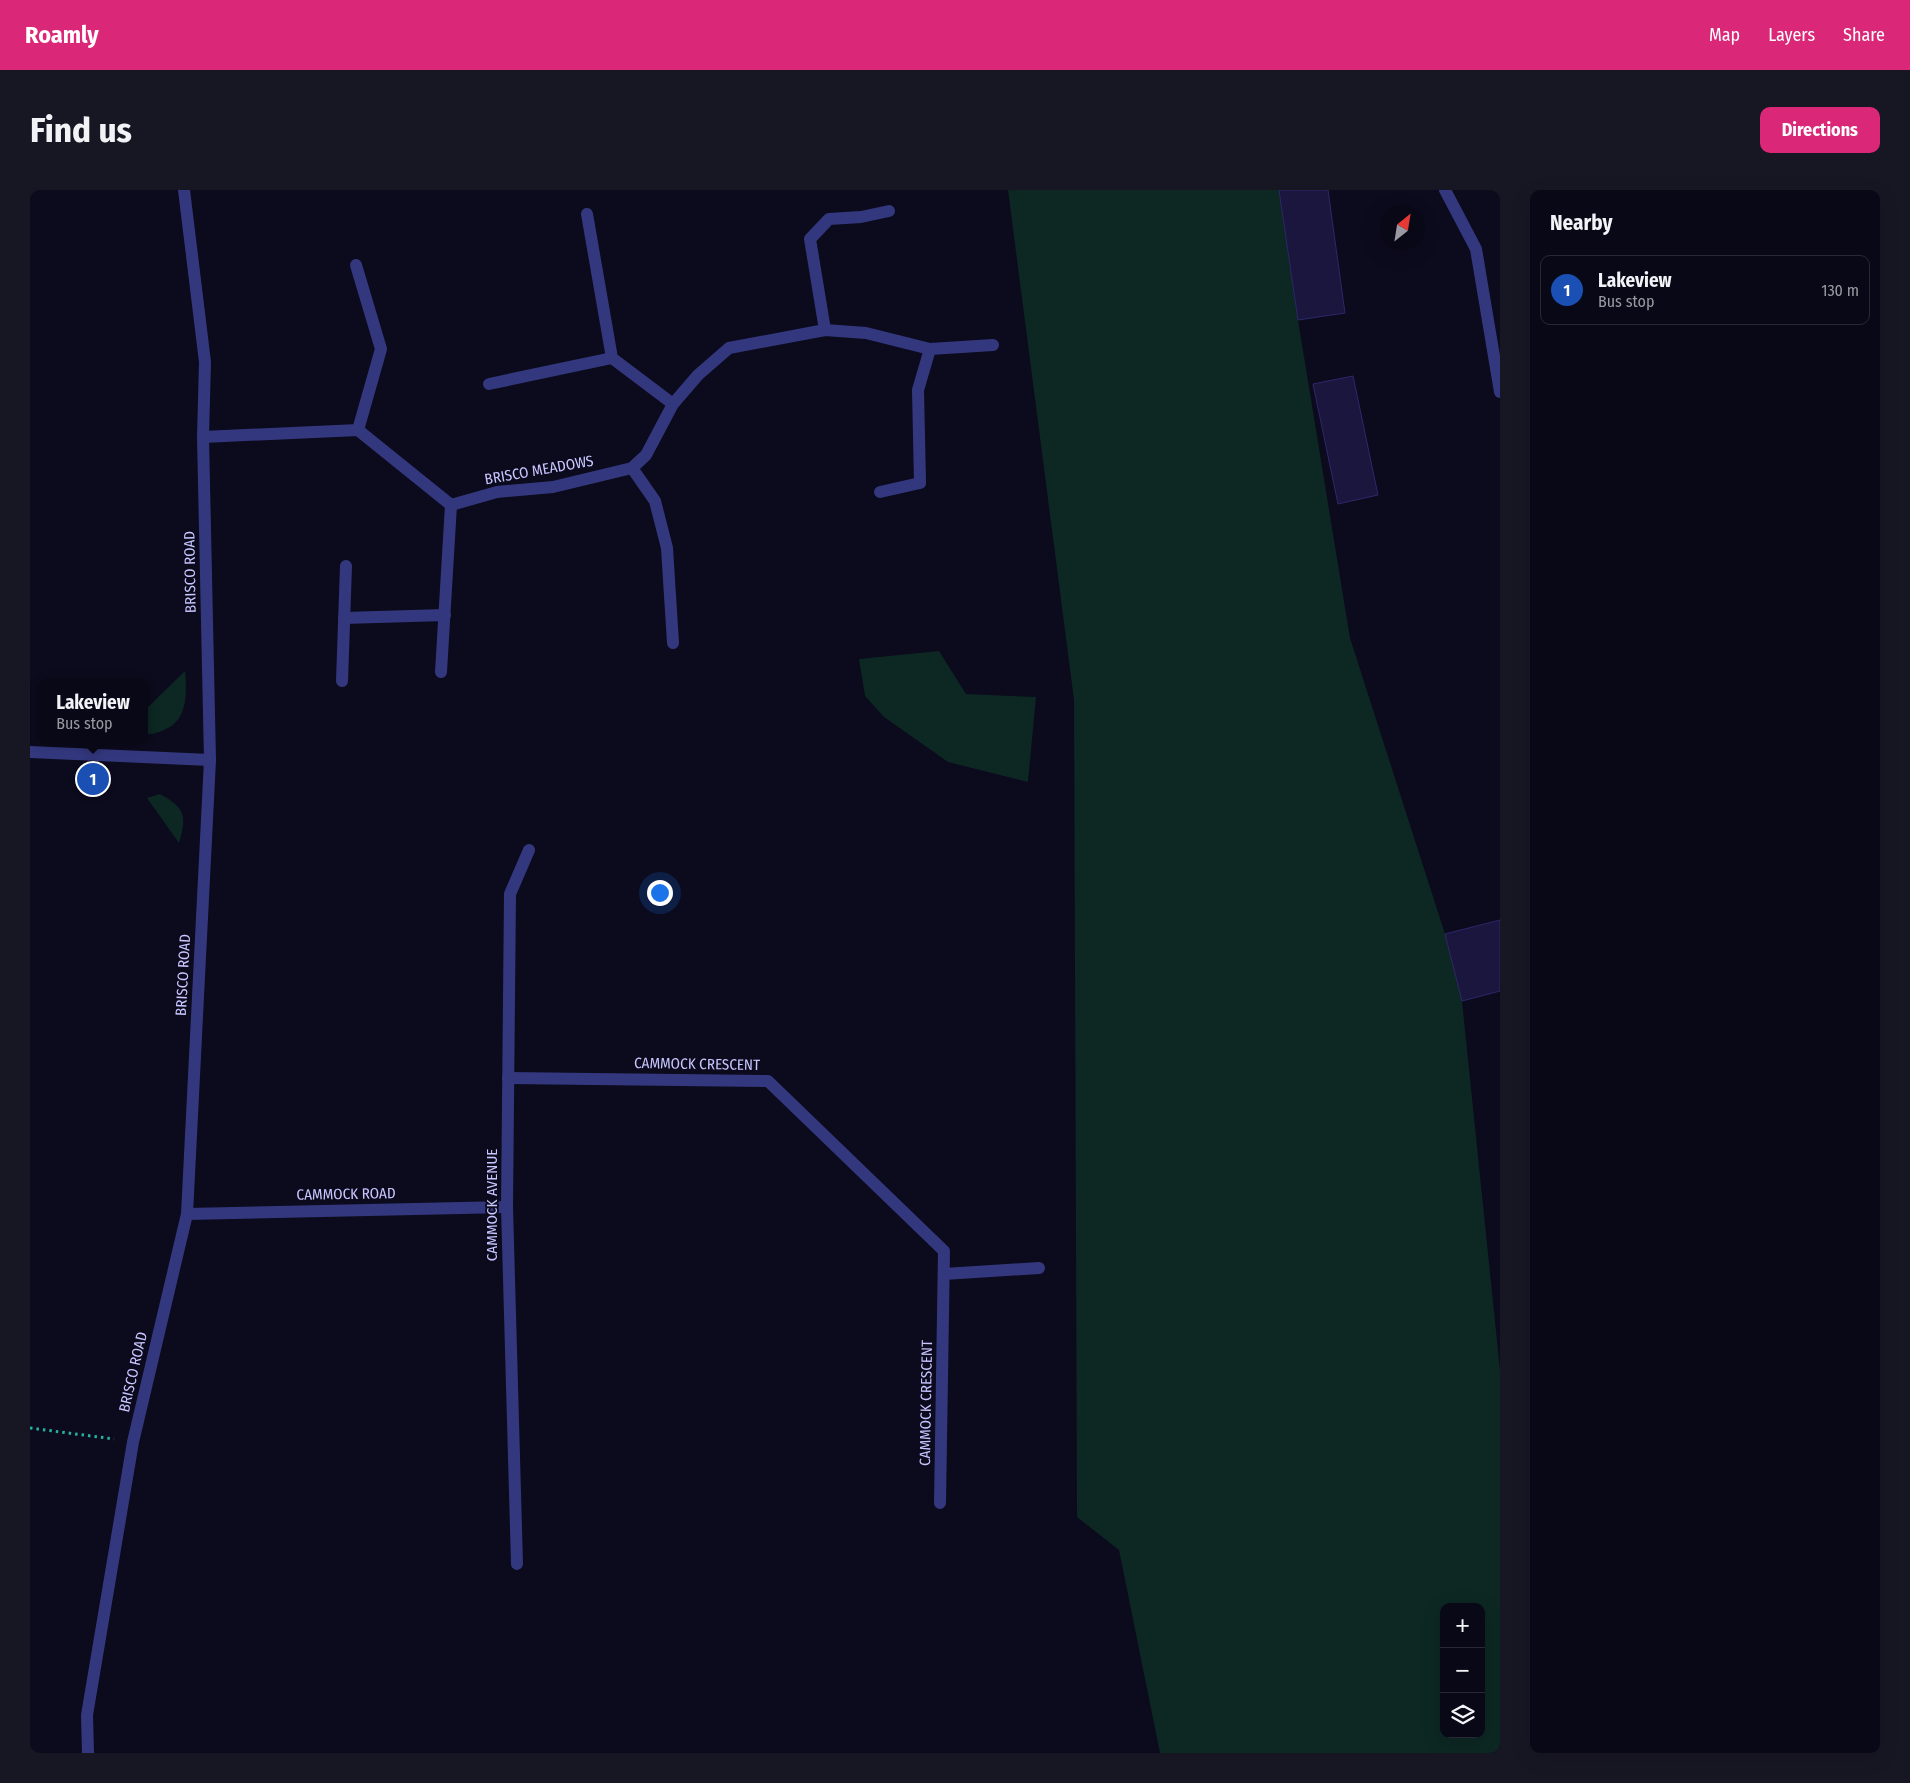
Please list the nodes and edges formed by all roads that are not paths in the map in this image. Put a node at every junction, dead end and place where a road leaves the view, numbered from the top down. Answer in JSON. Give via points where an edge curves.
{"nodes":[{"id":1,"x":184,"y":190,"type":"edge"},
{"id":2,"x":1445,"y":190,"type":"edge"},
{"id":3,"x":889,"y":211,"type":"dead end"},
{"id":4,"x":587,"y":214,"type":"dead end"},
{"id":5,"x":356,"y":265,"type":"dead end"},
{"id":6,"x":825,"y":330,"type":"junction"},
{"id":7,"x":993,"y":344,"type":"dead end"},
{"id":8,"x":930,"y":350,"type":"junction"},
{"id":9,"x":612,"y":358,"type":"junction"},
{"id":10,"x":489,"y":384,"type":"dead end"},
{"id":11,"x":1500,"y":392,"type":"edge"},
{"id":12,"x":673,"y":404,"type":"junction"},
{"id":13,"x":358,"y":430,"type":"junction"},
{"id":14,"x":203,"y":437,"type":"junction"},
{"id":15,"x":632,"y":468,"type":"junction"},
{"id":16,"x":880,"y":492,"type":"dead end"},
{"id":17,"x":451,"y":505,"type":"junction"},
{"id":18,"x":346,"y":566,"type":"dead end"},
{"id":19,"x":445,"y":615,"type":"junction"},
{"id":20,"x":344,"y":618,"type":"junction"},
{"id":21,"x":673,"y":643,"type":"dead end"},
{"id":22,"x":441,"y":672,"type":"dead end"},
{"id":23,"x":342,"y":681,"type":"dead end"},
{"id":24,"x":30,"y":752,"type":"edge"},
{"id":25,"x":210,"y":760,"type":"junction"},
{"id":26,"x":529,"y":850,"type":"dead end"},
{"id":27,"x":508,"y":1078,"type":"junction"},
{"id":28,"x":507,"y":1207,"type":"junction"},
{"id":29,"x":187,"y":1214,"type":"junction"},
{"id":30,"x":1039,"y":1268,"type":"dead end"},
{"id":31,"x":944,"y":1274,"type":"junction"},
{"id":32,"x":940,"y":1503,"type":"dead end"},
{"id":33,"x":517,"y":1564,"type":"dead end"},
{"id":34,"x":88,"y":1753,"type":"edge"}],
"edges":[{"from":1,"to":14,"type":"street","name":"BRISCO ROAD","via":[[205,362]]},
{"from":2,"to":11,"type":"street","via":[[1476,249]]},
{"from":3,"to":6,"type":"street","via":[[828,219],[810,239]]},
{"from":4,"to":9,"type":"street"},
{"from":5,"to":13,"type":"street","via":[[381,349]]},
{"from":6,"to":8,"type":"street","via":[[866,333]]},
{"from":6,"to":12,"type":"street","via":[[729,348],[698,375]]},
{"from":7,"to":8,"type":"street"},
{"from":8,"to":16,"type":"street","via":[[918,390],[920,483]]},
{"from":9,"to":10,"type":"street"},
{"from":9,"to":12,"type":"street"},
{"from":12,"to":15,"type":"street","via":[[646,455]]},
{"from":13,"to":14,"type":"street"},
{"from":13,"to":17,"type":"street"},
{"from":14,"to":25,"type":"street","name":"BRISCO ROAD"},
{"from":15,"to":17,"type":"street","name":"BRISCO MEADOWS","via":[[552,486],[496,492]]},
{"from":15,"to":21,"type":"street","via":[[655,501],[667,548]]},
{"from":17,"to":19,"type":"street"},
{"from":18,"to":20,"type":"street"},
{"from":19,"to":20,"type":"street"},
{"from":19,"to":22,"type":"street"},
{"from":20,"to":23,"type":"street"},
{"from":24,"to":25,"type":"street"},
{"from":25,"to":29,"type":"street","name":"BRISCO ROAD"},
{"from":26,"to":27,"type":"street","name":"CAMMOCK AVENUE","via":[[510,894]]},
{"from":27,"to":28,"type":"street","name":"CAMMOCK AVENUE"},
{"from":27,"to":31,"type":"street","name":"CAMMOCK CRESCENT","via":[[768,1081],[944,1252]]},
{"from":28,"to":29,"type":"street","name":"CAMMOCK ROAD"},
{"from":28,"to":33,"type":"street","name":"CAMMOCK AVENUE"},
{"from":29,"to":34,"type":"street","name":"BRISCO ROAD","via":[[133,1442],[87,1715]]},
{"from":30,"to":31,"type":"street"},
{"from":31,"to":32,"type":"street","name":"CAMMOCK CRESCENT"}]}
